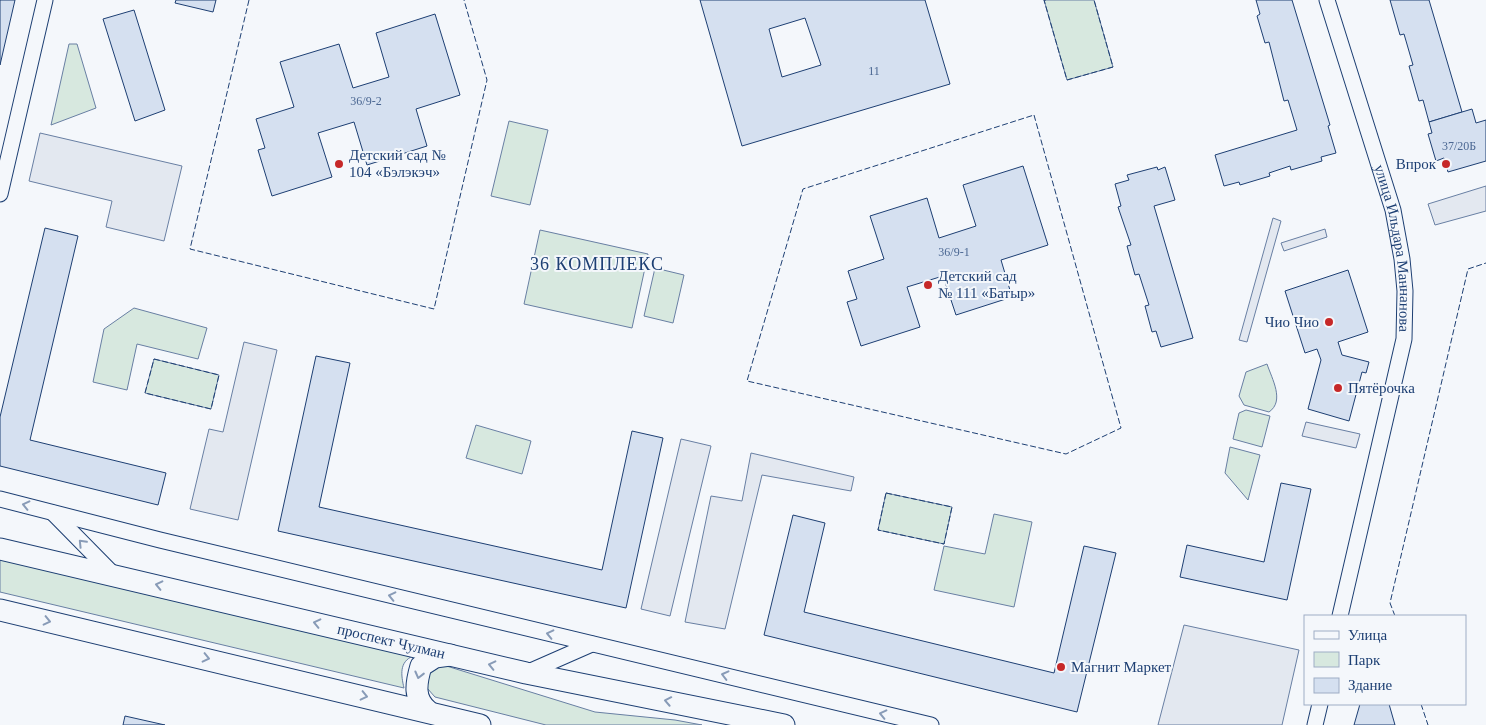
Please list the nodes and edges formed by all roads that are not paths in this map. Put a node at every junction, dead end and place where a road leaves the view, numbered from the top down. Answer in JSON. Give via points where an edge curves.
{"nodes":[{"id":1,"x":45,"y":0,"type":"edge"},
{"id":2,"x":1327,"y":0,"type":"edge"},
{"id":3,"x":0,"y":194,"type":"edge"},
{"id":4,"x":0,"y":499,"type":"edge"},
{"id":5,"x":52,"y":512,"type":"junction"},
{"id":6,"x":0,"y":549,"type":"edge"},
{"id":7,"x":113,"y":574,"type":"junction"},
{"id":8,"x":0,"y":610,"type":"edge"},
{"id":9,"x":1340,"y":615,"type":"edge"},
{"id":10,"x":592,"y":644,"type":"junction"},
{"id":11,"x":450,"y":655,"type":"junction"},
{"id":12,"x":526,"y":673,"type":"junction"},
{"id":13,"x":1320,"y":705,"type":"edge"},
{"id":14,"x":428,"y":711,"type":"junction"},
{"id":15,"x":480,"y":725,"type":"edge"},
{"id":16,"x":784,"y":725,"type":"edge"},
{"id":17,"x":930,"y":725,"type":"edge"},
{"id":18,"x":1315,"y":725,"type":"edge"}],
"edges":[{"from":1,"to":3,"type":"street"},
{"from":2,"to":9,"type":"street","name":"улица Ильдара Маннанова","via":[[1392,210],[1405,291],[1404,339]]},
{"from":5,"to":4,"type":"street","one_way":true},
{"from":7,"to":5,"type":"street","one_way":true},
{"from":10,"to":5,"type":"street","one_way":true},
{"from":6,"to":7,"type":"main road","name":"проспект Чулман"},
{"from":11,"to":7,"type":"main road","name":"проспект Чулман","one_way":true},
{"from":8,"to":14,"type":"main road","one_way":true},
{"from":10,"to":12,"type":"street"},
{"from":17,"to":10,"type":"street","one_way":true},
{"from":12,"to":11,"type":"main road","name":"проспект Чулман","one_way":true},
{"from":11,"to":14,"type":"main road","one_way":true,"via":[[435,657],[421,666],[416,694]]},
{"from":16,"to":12,"type":"main road","name":"проспект Чулман","one_way":true},
{"from":13,"to":18,"type":"street"},
{"from":14,"to":15,"type":"main road"}]}
